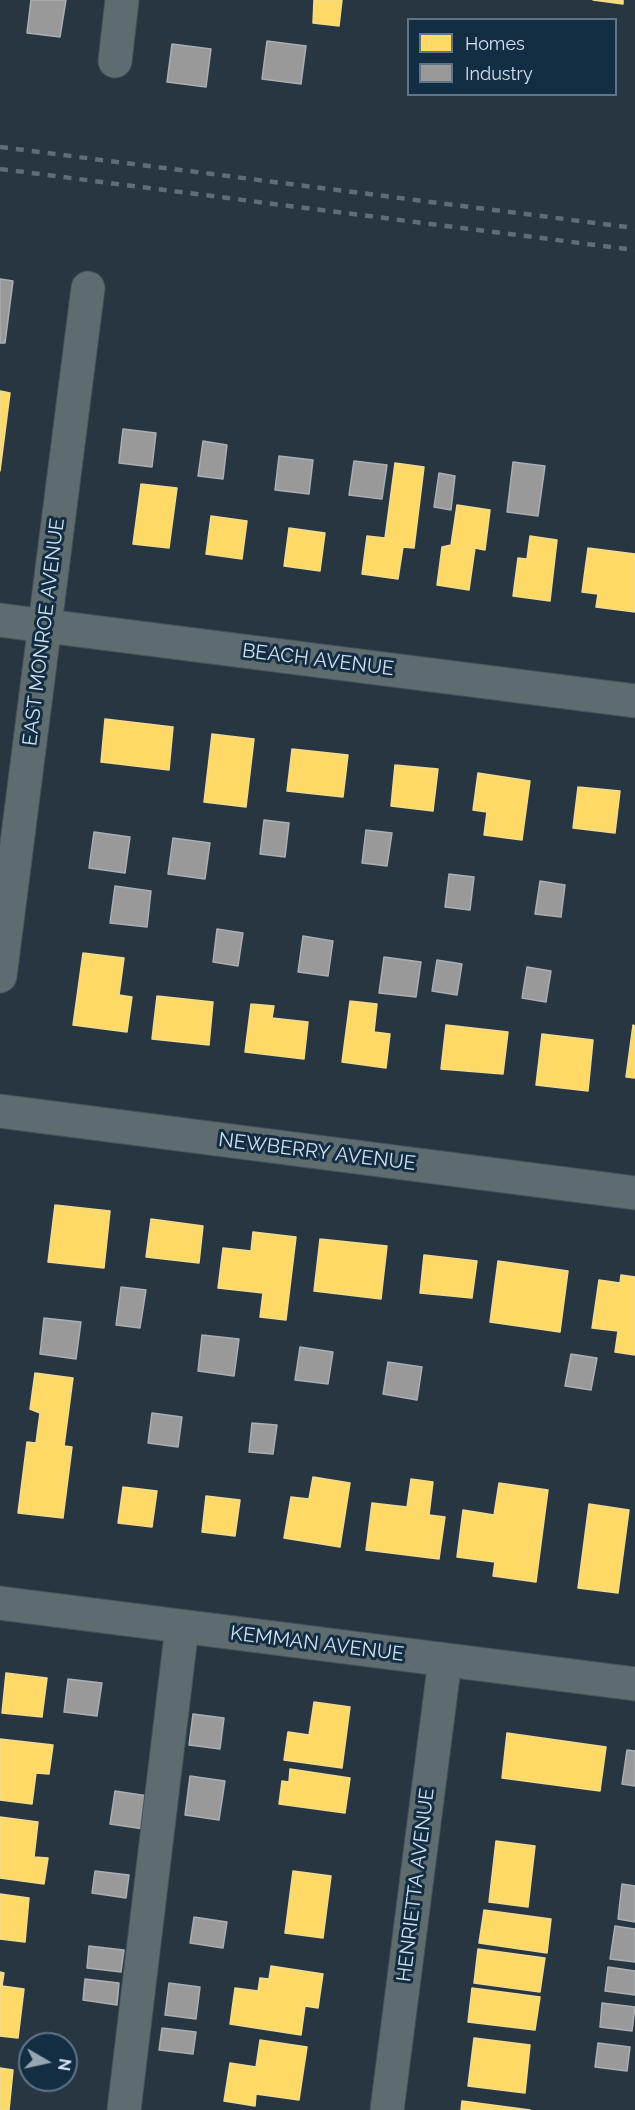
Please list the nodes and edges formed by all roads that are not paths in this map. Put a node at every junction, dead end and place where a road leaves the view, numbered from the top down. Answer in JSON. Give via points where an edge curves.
{"nodes":[{"id":1,"x":122,"y":0,"type":"edge"},
{"id":2,"x":115,"y":61,"type":"dead end"},
{"id":3,"x":88,"y":288,"type":"dead end"},
{"id":4,"x":0,"y":620,"type":"edge"},
{"id":5,"x":44,"y":626,"type":"junction"},
{"id":6,"x":635,"y":701,"type":"edge"},
{"id":7,"x":0,"y":975,"type":"edge"},
{"id":8,"x":0,"y":1111,"type":"edge"},
{"id":9,"x":635,"y":1193,"type":"edge"},
{"id":10,"x":0,"y":1603,"type":"edge"},
{"id":11,"x":182,"y":1627,"type":"junction"},
{"id":12,"x":445,"y":1660,"type":"junction"},
{"id":13,"x":635,"y":1684,"type":"edge"},
{"id":14,"x":124,"y":2110,"type":"edge"},
{"id":15,"x":387,"y":2110,"type":"edge"}],
"edges":[{"from":1,"to":2,"type":"street"},
{"from":3,"to":5,"type":"street","name":"EAST MONROE AVENUE"},
{"from":4,"to":5,"type":"street","name":"BEACH AVENUE"},
{"from":5,"to":6,"type":"street","name":"BEACH AVENUE"},
{"from":5,"to":7,"type":"street","name":"EAST MONROE AVENUE"},
{"from":8,"to":9,"type":"street","name":"NEWBERRY AVENUE"},
{"from":10,"to":11,"type":"street","name":"KEMMAN AVENUE"},
{"from":11,"to":12,"type":"street","name":"KEMMAN AVENUE"},
{"from":11,"to":14,"type":"street"},
{"from":12,"to":13,"type":"street","name":"KEMMAN AVENUE"},
{"from":12,"to":15,"type":"street","name":"HENRIETTA AVENUE"}]}
